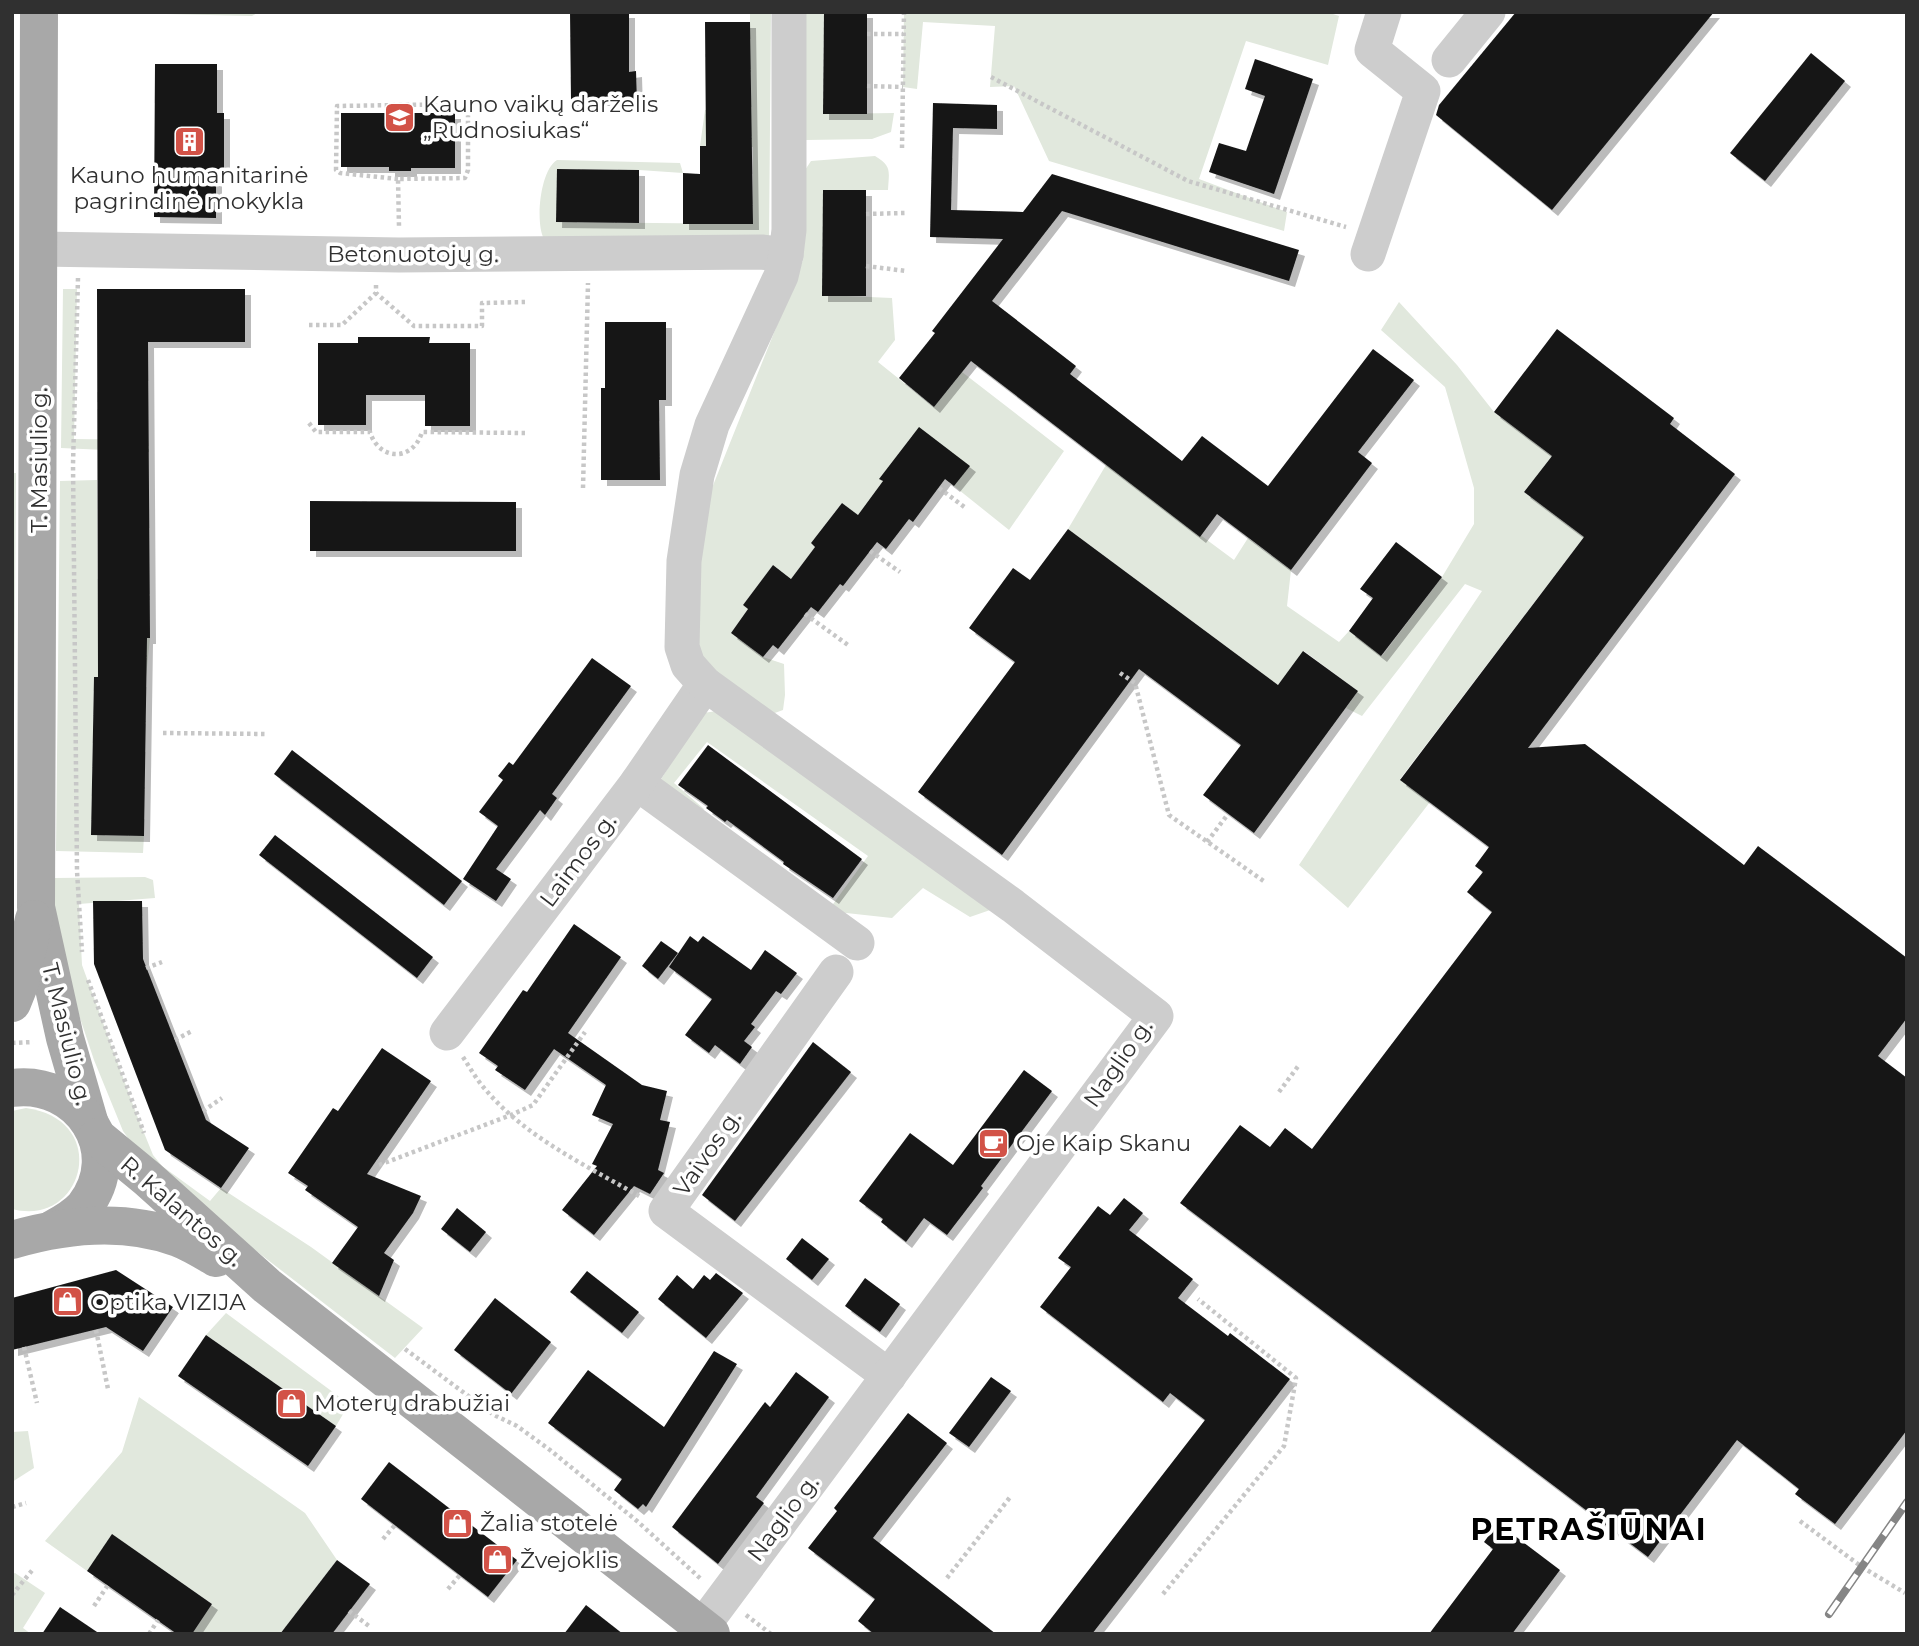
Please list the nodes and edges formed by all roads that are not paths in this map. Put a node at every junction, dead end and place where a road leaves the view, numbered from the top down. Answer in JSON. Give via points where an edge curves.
{"nodes":[{"id":1,"x":39,"y":12,"type":"edge"},
{"id":2,"x":789,"y":12,"type":"edge"},
{"id":3,"x":1384,"y":12,"type":"edge"},
{"id":4,"x":1488,"y":12,"type":"edge"},
{"id":5,"x":1449,"y":60,"type":"dead end"},
{"id":6,"x":1371,"y":245,"type":"road end"},
{"id":7,"x":38,"y":249,"type":"junction"},
{"id":8,"x":786,"y":256,"type":"junction"},
{"id":9,"x":705,"y":684,"type":"junction"},
{"id":10,"x":637,"y":783,"type":"junction"},
{"id":11,"x":36,"y":907,"type":"junction"},
{"id":12,"x":857,"y":943,"type":"dead end"},
{"id":13,"x":836,"y":972,"type":"dead end"},
{"id":14,"x":12,"y":1003,"type":"edge"},
{"id":15,"x":447,"y":1033,"type":"road end"},
{"id":16,"x":12,"y":1088,"type":"edge"},
{"id":17,"x":93,"y":1129,"type":"junction"},
{"id":18,"x":27,"y":1234,"type":"edge"},
{"id":19,"x":267,"y":1286,"type":"junction"},
{"id":20,"x":889,"y":1376,"type":"junction"},
{"id":21,"x":712,"y":1619,"type":"edge"}],
"edges":[{"from":1,"to":7,"type":"main road","name":"T. Masiulio g."},
{"from":2,"to":8,"type":"street"},
{"from":3,"to":6,"type":"street","via":[[1372,50],[1423,91]]},
{"from":4,"to":5,"type":"street"},
{"from":7,"to":8,"type":"street","name":"Betonuotojų g.","via":[[398,255],[761,252]]},
{"from":7,"to":11,"type":"main road","name":"T. Masiulio g."},
{"from":8,"to":9,"type":"street","via":[[712,425],[697,475],[684,561],[682,647],[688,665]]},
{"from":9,"to":10,"type":"street","name":"Laimos g."},
{"from":9,"to":20,"type":"street","name":"Naglio g.","via":[[1003,898],[1156,1016]]},
{"from":10,"to":12,"type":"street"},
{"from":10,"to":15,"type":"street","name":"Laimos g."},
{"from":11,"to":14,"type":"main road","name":"T. Masiulio g."},
{"from":11,"to":17,"type":"main road","name":"T. Masiulio g.","via":[[65,1038]]},
{"from":13,"to":20,"type":"street","name":"Vaivos g.","via":[[666,1211]]},
{"from":16,"to":17,"type":"main road","name":"R. Kalantos g.","via":[[44,1088],[62,1096],[77,1106]]},
{"from":17,"to":18,"type":"main road","name":"R. Kalantos g.","via":[[99,1174],[83,1208],[69,1220]]},
{"from":17,"to":19,"type":"main road","name":"R. Kalantos g."},
{"from":18,"to":19,"type":"main road","name":"R. Kalantos g.","via":[[127,1225],[164,1233]]},
{"from":19,"to":21,"type":"main road","name":"R. Kalantos g."},
{"from":20,"to":21,"type":"street","name":"Naglio g."}]}
